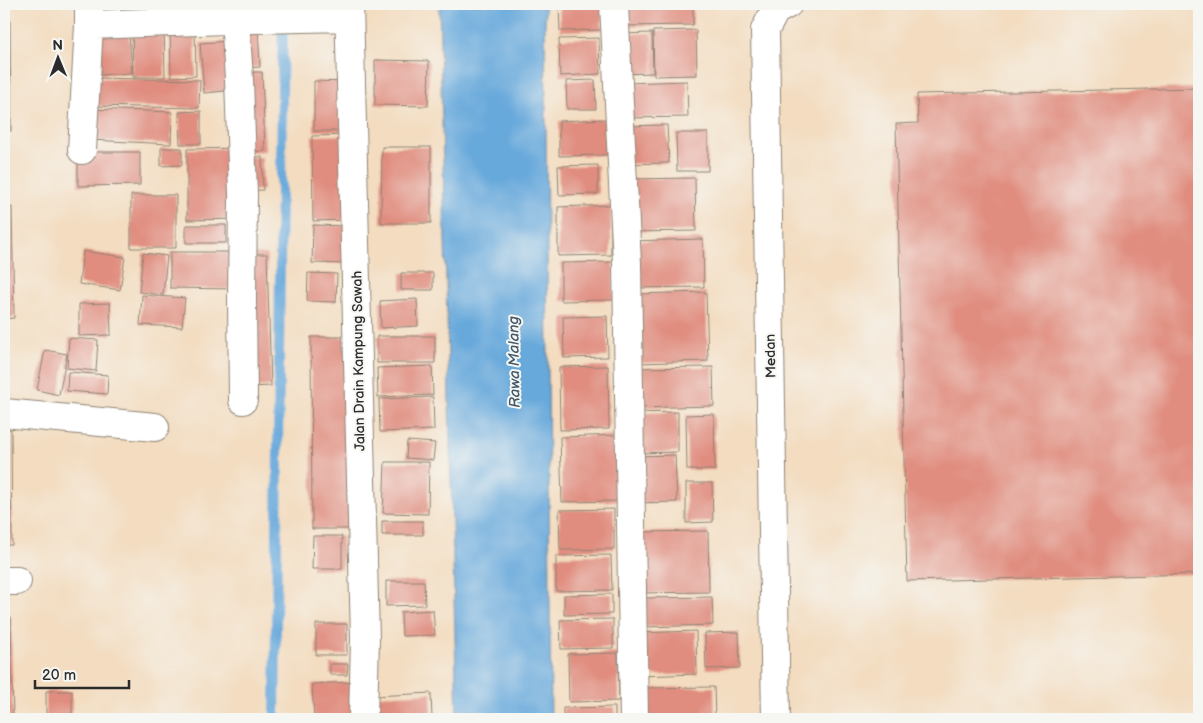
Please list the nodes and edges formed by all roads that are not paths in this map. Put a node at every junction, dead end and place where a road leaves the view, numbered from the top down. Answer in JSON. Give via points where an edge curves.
{"nodes":[{"id":1,"x":614,"y":4,"type":"edge"},
{"id":2,"x":788,"y":4,"type":"edge"},
{"id":3,"x":349,"y":10,"type":"edge"},
{"id":4,"x":89,"y":14,"type":"edge"},
{"id":5,"x":244,"y":19,"type":"junction"},
{"id":6,"x":82,"y":150,"type":"dead end"},
{"id":7,"x":243,"y":400,"type":"dead end"},
{"id":8,"x":4,"y":413,"type":"edge"},
{"id":9,"x":155,"y":427,"type":"dead end"},
{"id":10,"x":363,"y":719,"type":"edge"},
{"id":11,"x":634,"y":719,"type":"edge"},
{"id":12,"x":776,"y":719,"type":"edge"}],
"edges":[{"from":1,"to":11,"type":"street","via":[[627,263]]},
{"from":2,"to":12,"type":"street","name":"Medan","via":[[775,10],[765,30]]},
{"from":3,"to":5,"type":"street","via":[[308,18]]},
{"from":3,"to":10,"type":"street","name":"Jalan Drain Kampung Sawah","via":[[365,639]]},
{"from":4,"to":5,"type":"street"},
{"from":4,"to":6,"type":"street"},
{"from":5,"to":7,"type":"street","via":[[239,79],[243,194]]},
{"from":8,"to":9,"type":"street"}]}
